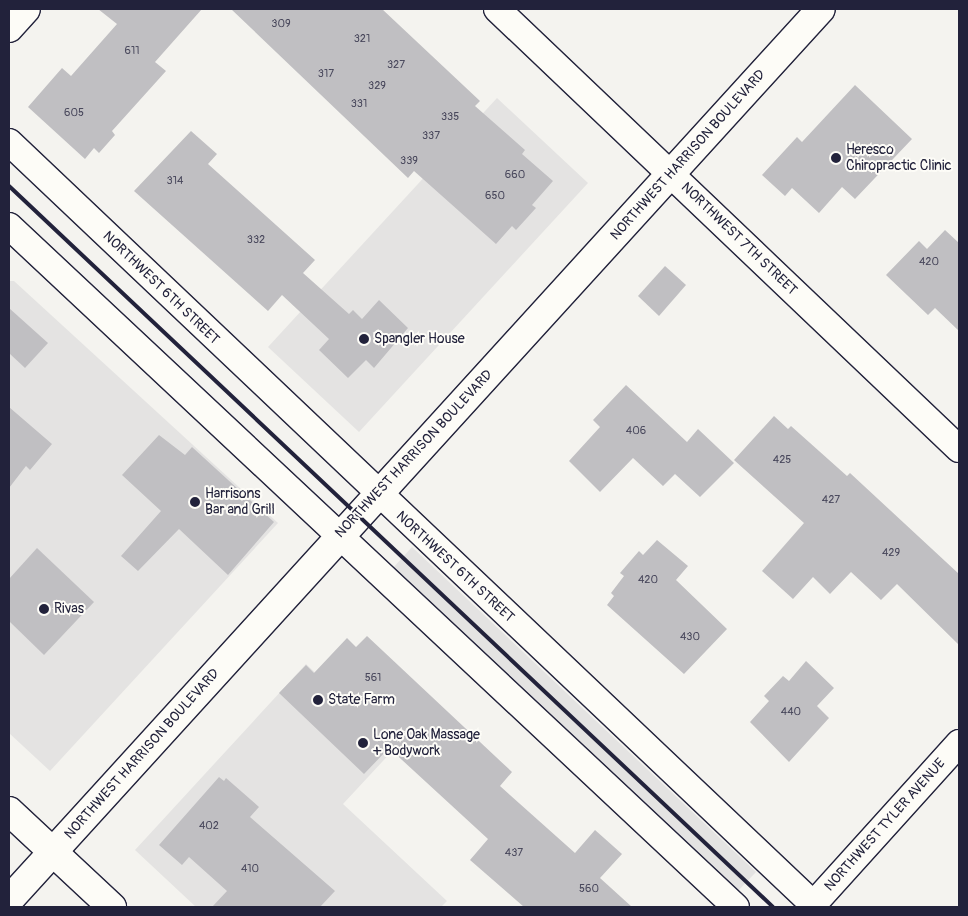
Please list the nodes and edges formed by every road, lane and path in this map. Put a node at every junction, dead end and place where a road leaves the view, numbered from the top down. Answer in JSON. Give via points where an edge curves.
{"nodes":[{"id":1,"x":26,"y":9,"type":"edge"},
{"id":2,"x":497,"y":9,"type":"edge"},
{"id":3,"x":821,"y":9,"type":"edge"},
{"id":4,"x":9,"y":28,"type":"edge"},
{"id":5,"x":9,"y":142,"type":"edge"},
{"id":6,"x":671,"y":174,"type":"junction"},
{"id":7,"x":9,"y":226,"type":"edge"},
{"id":8,"x":959,"y":449,"type":"edge"},
{"id":9,"x":378,"y":494,"type":"junction"},
{"id":10,"x":339,"y":535,"type":"junction"},
{"id":11,"x":959,"y":742,"type":"edge"},
{"id":12,"x":9,"y":811,"type":"edge"},
{"id":13,"x":53,"y":853,"type":"junction"},
{"id":14,"x":9,"y":900,"type":"edge"},
{"id":15,"x":813,"y":906,"type":"edge"},
{"id":16,"x":112,"y":907,"type":"edge"},
{"id":17,"x":736,"y":907,"type":"edge"}],
"edges":[{"from":1,"to":4,"type":"main road"},
{"from":2,"to":6,"type":"street","name":"NORTHWEST 7TH STREET"},
{"from":3,"to":6,"type":"main road","name":"NORTHWEST HARRISON BOULEVARD"},
{"from":5,"to":9,"type":"street","name":"NORTHWEST 6TH STREET"},
{"from":6,"to":8,"type":"street","name":"NORTHWEST 7TH STREET"},
{"from":6,"to":9,"type":"main road","name":"NORTHWEST HARRISON BOULEVARD"},
{"from":7,"to":10,"type":"street"},
{"from":9,"to":10,"type":"main road","name":"NORTHWEST HARRISON BOULEVARD"},
{"from":9,"to":15,"type":"street","name":"NORTHWEST 6TH STREET"},
{"from":10,"to":13,"type":"main road","name":"NORTHWEST HARRISON BOULEVARD"},
{"from":10,"to":17,"type":"street"},
{"from":11,"to":15,"type":"street","name":"NORTHWEST TYLER AVENUE"},
{"from":12,"to":13,"type":"main road"},
{"from":13,"to":14,"type":"main road","name":"NORTHWEST HARRISON BOULEVARD"},
{"from":13,"to":16,"type":"main road"}]}
